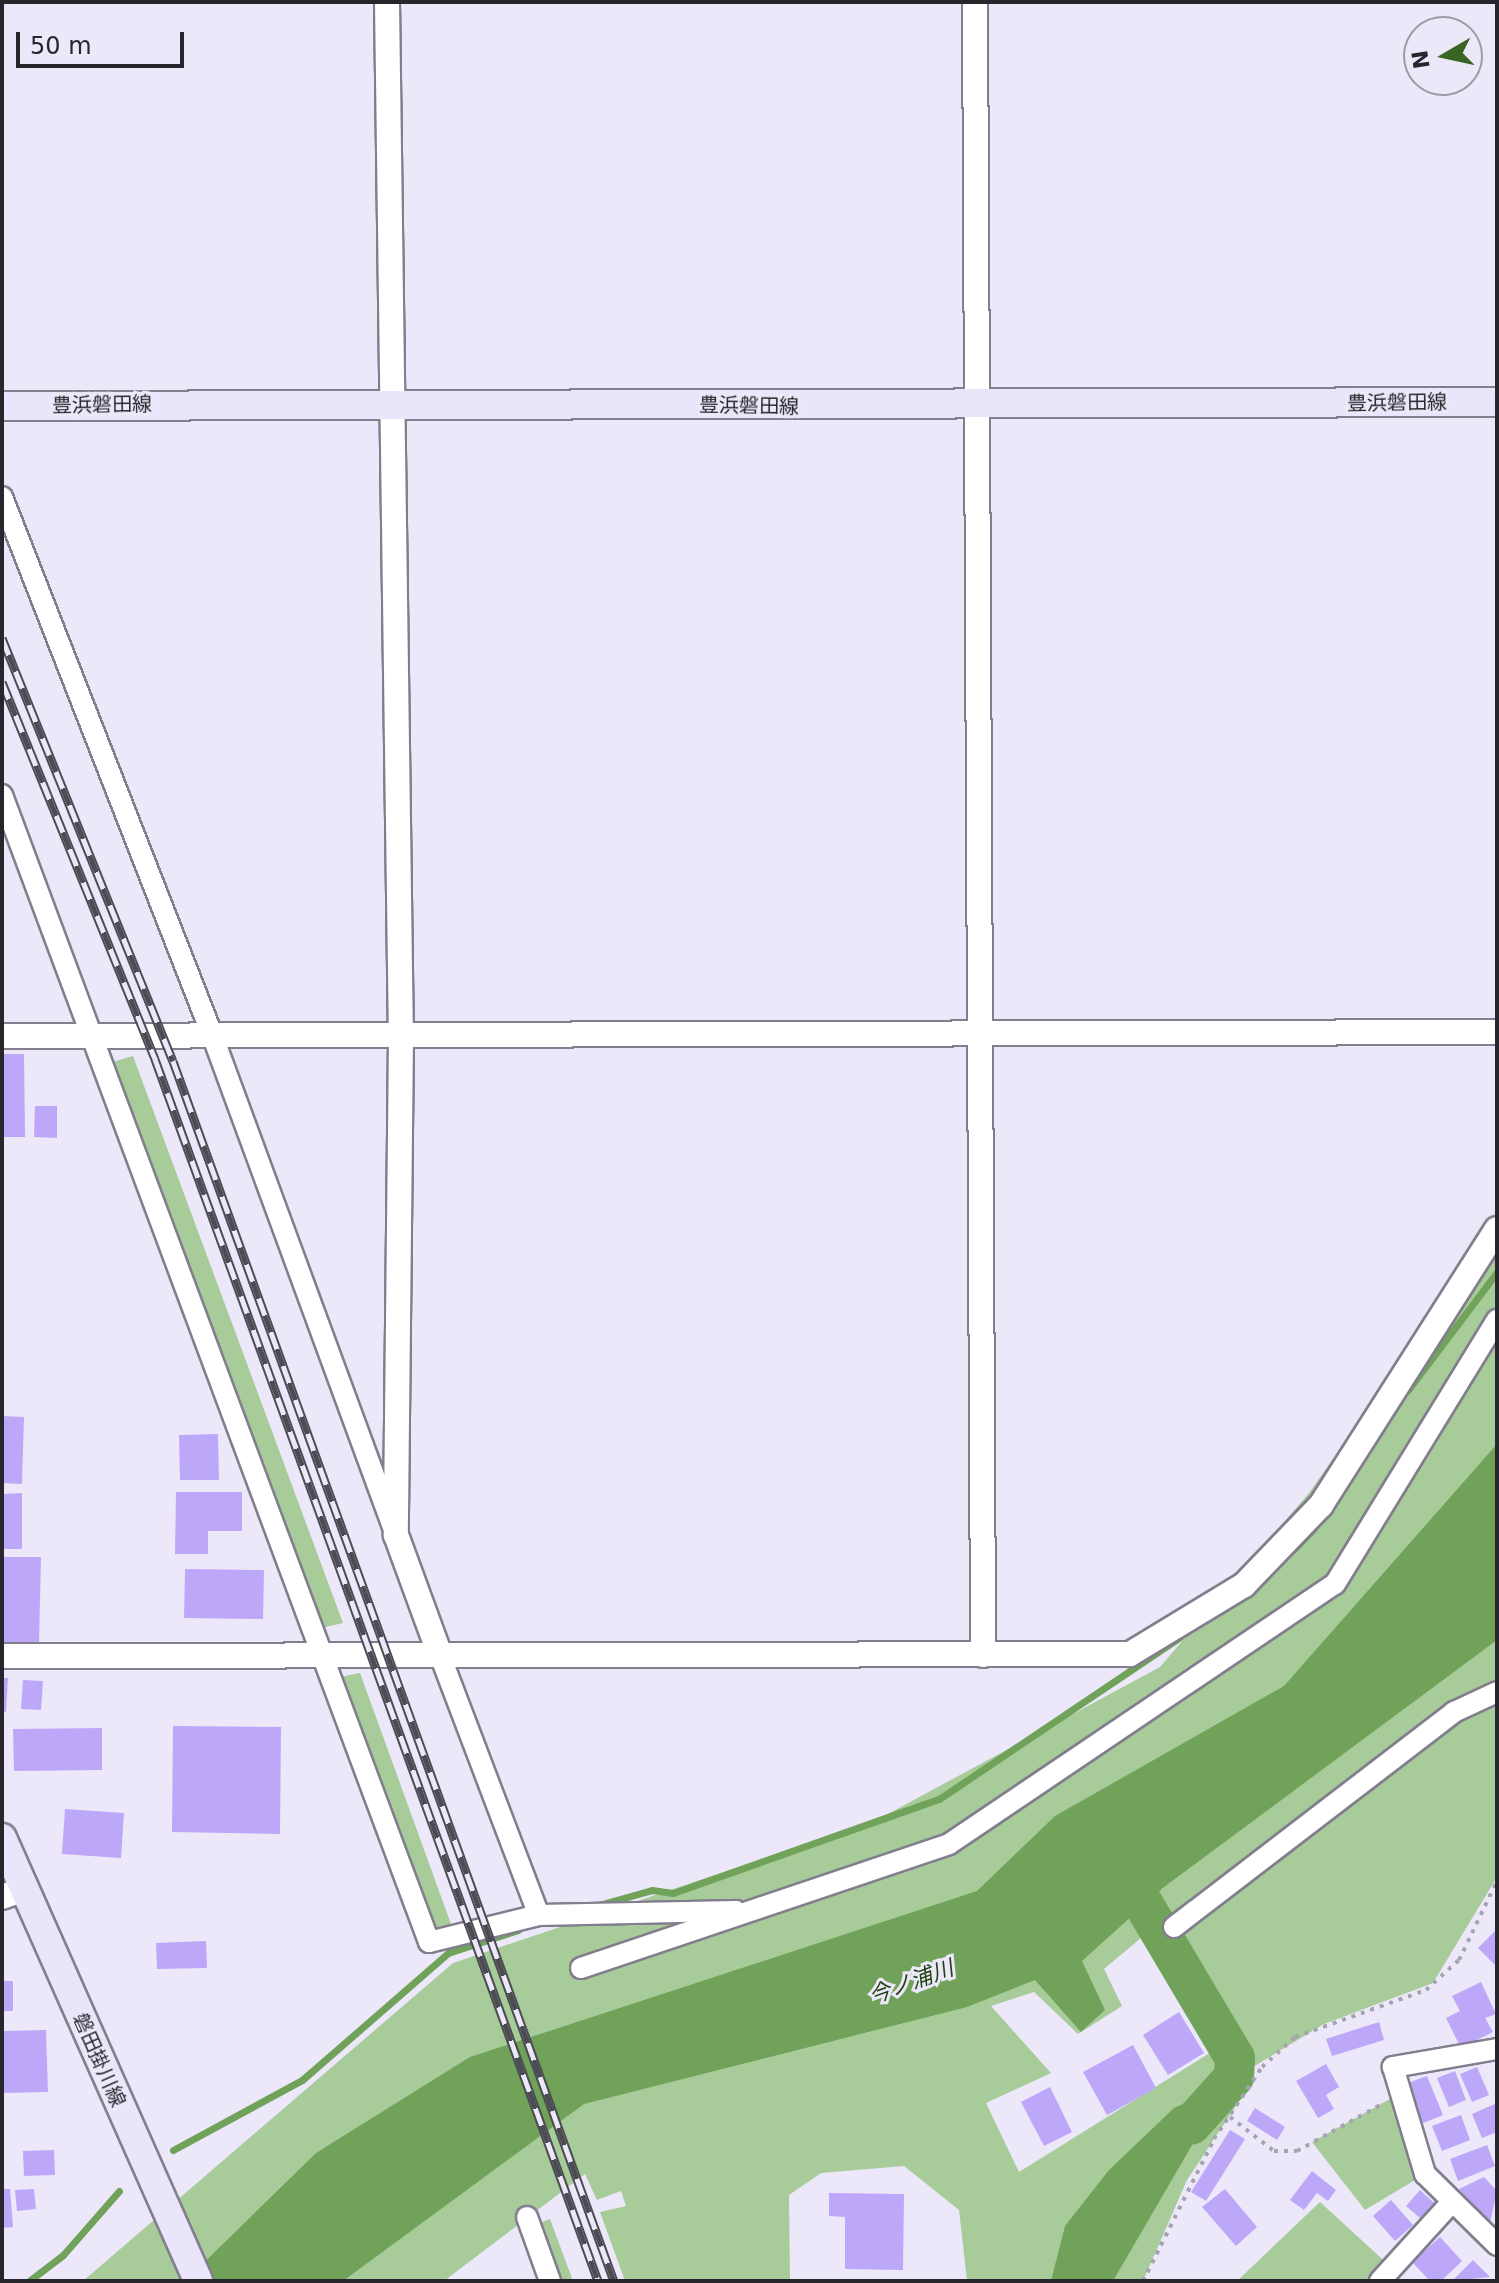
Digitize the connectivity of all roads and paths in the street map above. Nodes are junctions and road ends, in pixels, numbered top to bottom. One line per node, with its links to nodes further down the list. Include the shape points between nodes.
1 (387, 2): 3 (street)
2 (975, 2): 6 (street)
3 (395, 402): 5 (main road, 豊浜磐田線); 6 (main road, 豊浜磐田線); 14 (street)
4 (1497, 402): 6 (main road, 豊浜磐田線)
5 (2, 406)
6 (974, 408): 10 (street)
7 (2, 497): 13 (street)
8 (2, 795): 12 (street)
9 (1497, 1032): 10 (street)
10 (977, 1034): 14 (street); 19 (street)
11 (2, 1036): 12 (street)
12 (97, 1037): 13 (street); 21 (street)
13 (213, 1037): 14 (street); 17 (street)
14 (401, 1037): 17 (street)
15 (1497, 1229): 19 (street, via 1321,1505 1244,1585 1130,1654)
16 (1497, 1320): 26 (street, via 1335,1584 949,1844)
17 (396, 1535): 18 (street)
18 (440, 1655): 19 (street); 21 (street); 27 (street)
19 (983, 1655)
20 (2, 1656): 21 (street)
21 (323, 1656): 27 (street, via 429,1942)
22 (1497, 1692): 28 (street, via 1454,1712)
23 (2, 1838): 25 (main road, 磐田掛川線)
24 (1497, 1881): 32 (path, via 1459,1960 1426,1990 1295,2037 1262,2067)
25 (13, 1893): 36 (main road, 磐田掛川線)
26 (756, 1911): 27 (street); 29 (street)
27 (539, 1915)
28 (1174, 1927)
29 (581, 1968)
30 (1497, 2049): 31 (street, via 1393,2067)
31 (1401, 2093): 32 (path, via 1297,2151 1274,2151); 33 (street, via 1425,2174)
32 (1229, 2117): 38 (path)
33 (1451, 2203): 35 (street); 39 (street)
34 (527, 2217): 37 (street)
35 (1495, 2240)
36 (198, 2281)
37 (550, 2281)
38 (1143, 2281)
39 (1380, 2281)

